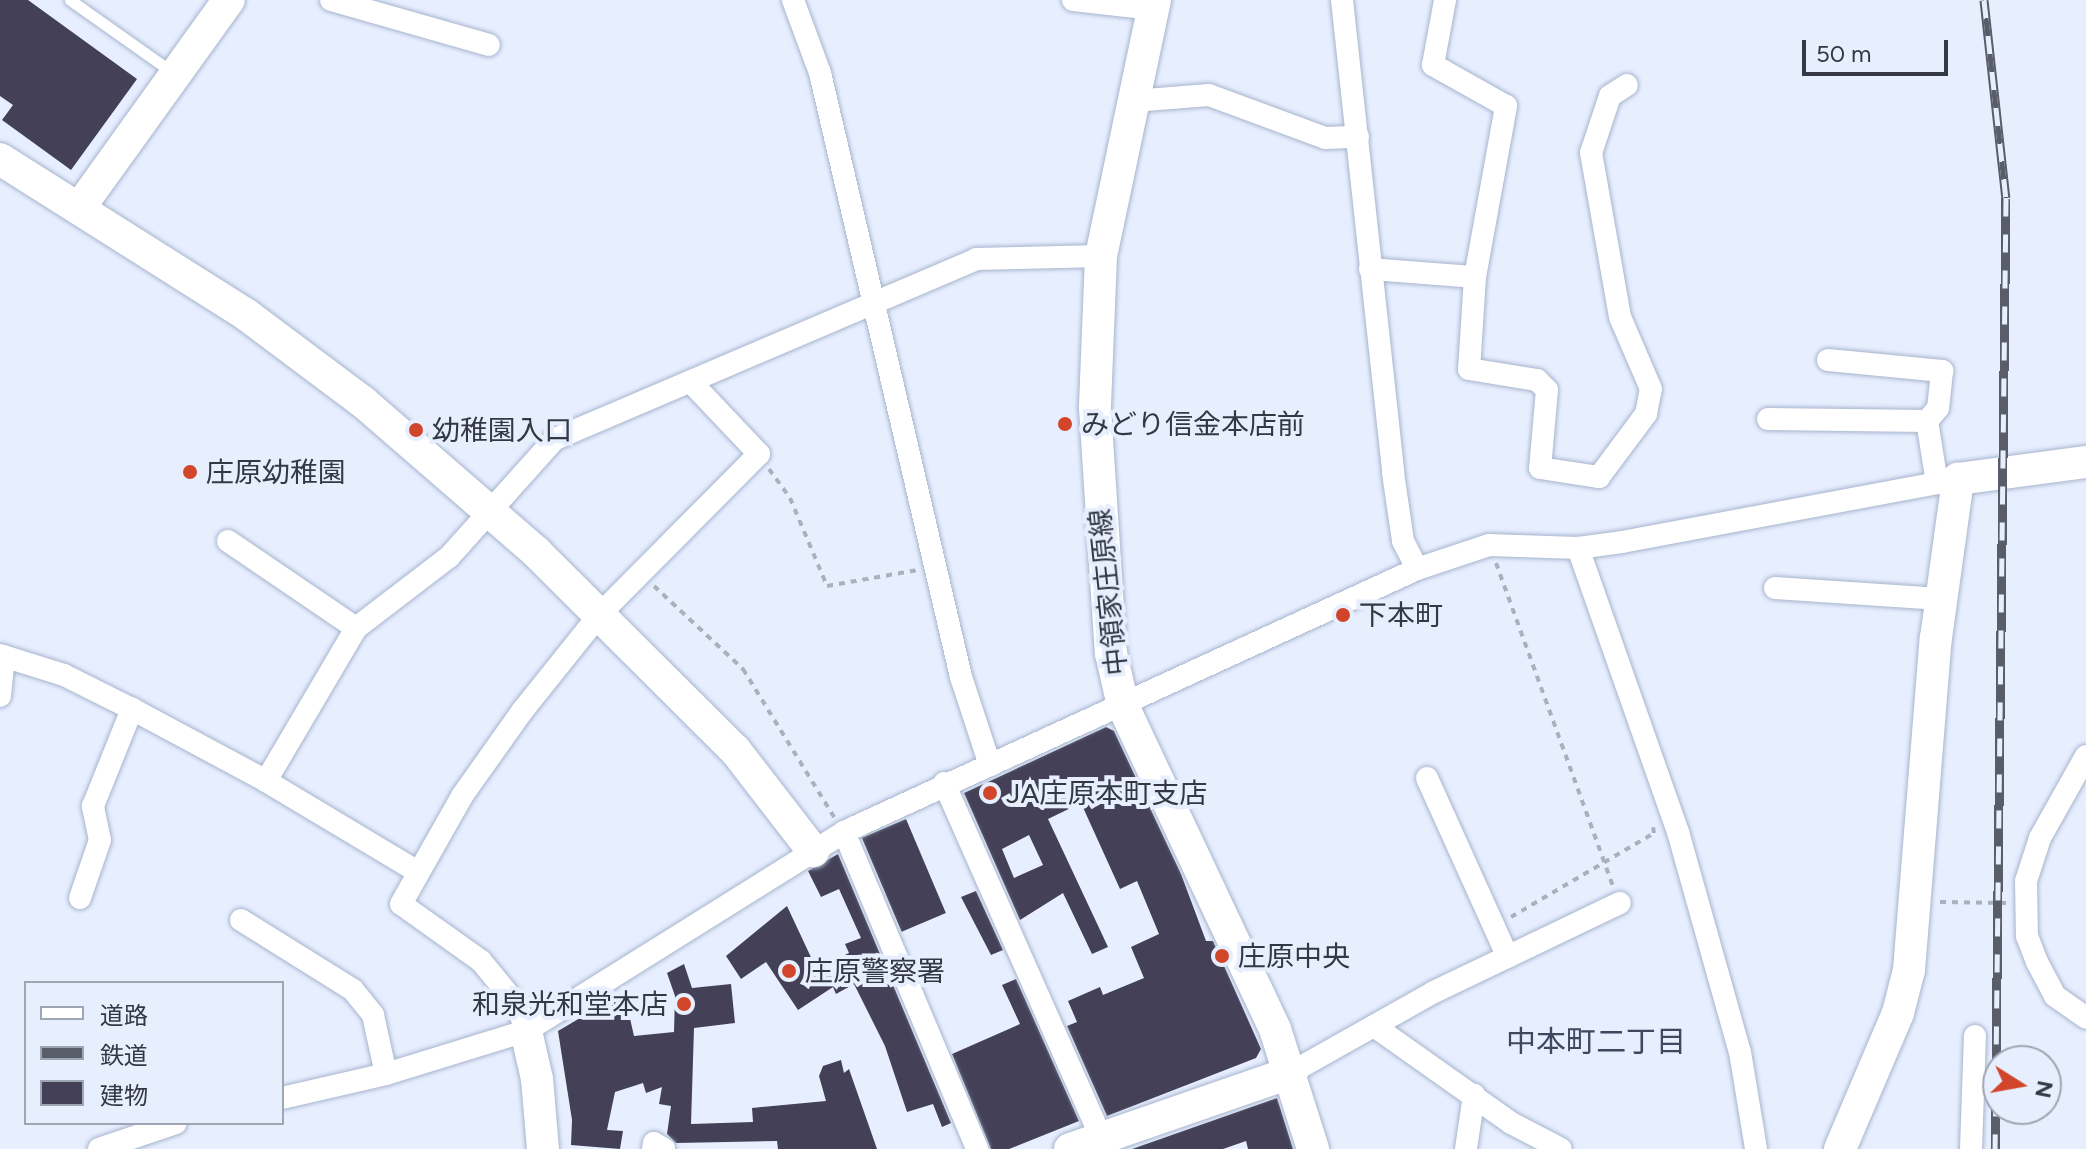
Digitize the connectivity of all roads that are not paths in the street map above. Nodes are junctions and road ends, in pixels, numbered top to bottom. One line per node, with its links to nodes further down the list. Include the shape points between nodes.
1 (70, 0): 10 (lane)
2 (229, 0): 10 (street)
3 (331, 0): 9 (street)
4 (793, 0): 19 (street, via 820,73)
5 (1073, 0): 8 (street)
6 (1342, 0): 13 (street)
7 (1445, 0): 18 (street, via 1433,65 1506,106)
8 (1154, 4): 12 (street, 中領家庄原線)
9 (489, 45)
10 (176, 74): 15 (street)
11 (1627, 85): 18 (street, via 1610,96 1591,153 1620,317 1651,389 1646,414 1599,477 1540,468 1547,390 1537,380 1469,369)
12 (1133, 101): 13 (street, via 1209,95 1325,138); 16 (street, 中領家庄原線)
13 (1358, 137): 17 (street)
14 (0, 159): 15 (street)
15 (80, 207): 26 (street, via 248,316 363,402)
16 (1101, 256): 19 (street, via 976,259); 36 (street, 中領家庄原線, via 1095,408 1099,506 1111,653)
17 (1370, 269): 18 (street); 29 (street, via 1403,541)
18 (1475, 277)
19 (874, 300): 21 (street); 39 (street, via 961,677)
20 (1828, 360): 23 (street, via 1942,371 1938,408)
21 (690, 381): 26 (street, via 555,439); 32 (street, via 759,454)
22 (1768, 419): 23 (street)
23 (1927, 421): 25 (street)
24 (2086, 462): 25 (street)
25 (1948, 481): 28 (street); 31 (street)
26 (486, 512): 32 (street, via 536,552); 33 (street, via 449,557)
27 (228, 541): 33 (street)
28 (1578, 548): 29 (street, via 1489,545); 69 (street, via 1666,798 1740,1052)
29 (1417, 569): 36 (street)
30 (1775, 588): 31 (street)
31 (1941, 599): 70 (street, via 1909,970 1898,1013)
32 (599, 615): 44 (street, via 735,750); 45 (street, via 462,796)
33 (356, 628): 41 (street)
34 (2, 655): 35 (street); 37 (street, via 64,675)
35 (0, 696)
36 (1123, 706): 39 (street); 54 (street, 中領家庄原線)
37 (132, 709): 41 (street); 46 (street, via 93,806 100,840)
38 (2086, 756): 50 (street, via 2040,838 2026,881 2027,936 2037,962 2055,996)
39 (990, 765): 42 (street)
40 (1427, 778): 49 (street)
41 (266, 781): 45 (street)
42 (944, 783): 43 (street); 59 (street)
43 (844, 832): 44 (street); 64 (street)
44 (813, 851): 52 (street)
45 (418, 872): 52 (street, via 401,904 481,961 517,1005)
46 (80, 898)
47 (1620, 903): 49 (street)
48 (241, 920): 55 (street, via 353,990 373,1015)
49 (1508, 957): 51 (street)
50 (2086, 1018)
51 (1374, 1026): 54 (street); 56 (street)
52 (526, 1031): 55 (street); 61 (street)
53 (1975, 1036): 71 (street)
54 (1292, 1072): 59 (street); 66 (street, 中領家庄原線)
55 (386, 1074): 57 (street)
56 (1474, 1095): 67 (street); 68 (street, via 1511,1123)
57 (284, 1098)
58 (170, 1125): 60 (street)
59 (1101, 1137): 65 (street)
60 (99, 1149)
61 (543, 1149)
62 (653, 1149): 63 (street, via 654,1143)
63 (664, 1149)
64 (977, 1149)
65 (1070, 1149)
66 (1313, 1149)
67 (1466, 1149)
68 (1561, 1149)
69 (1756, 1149)
70 (1840, 1149)
71 (1971, 1149)

